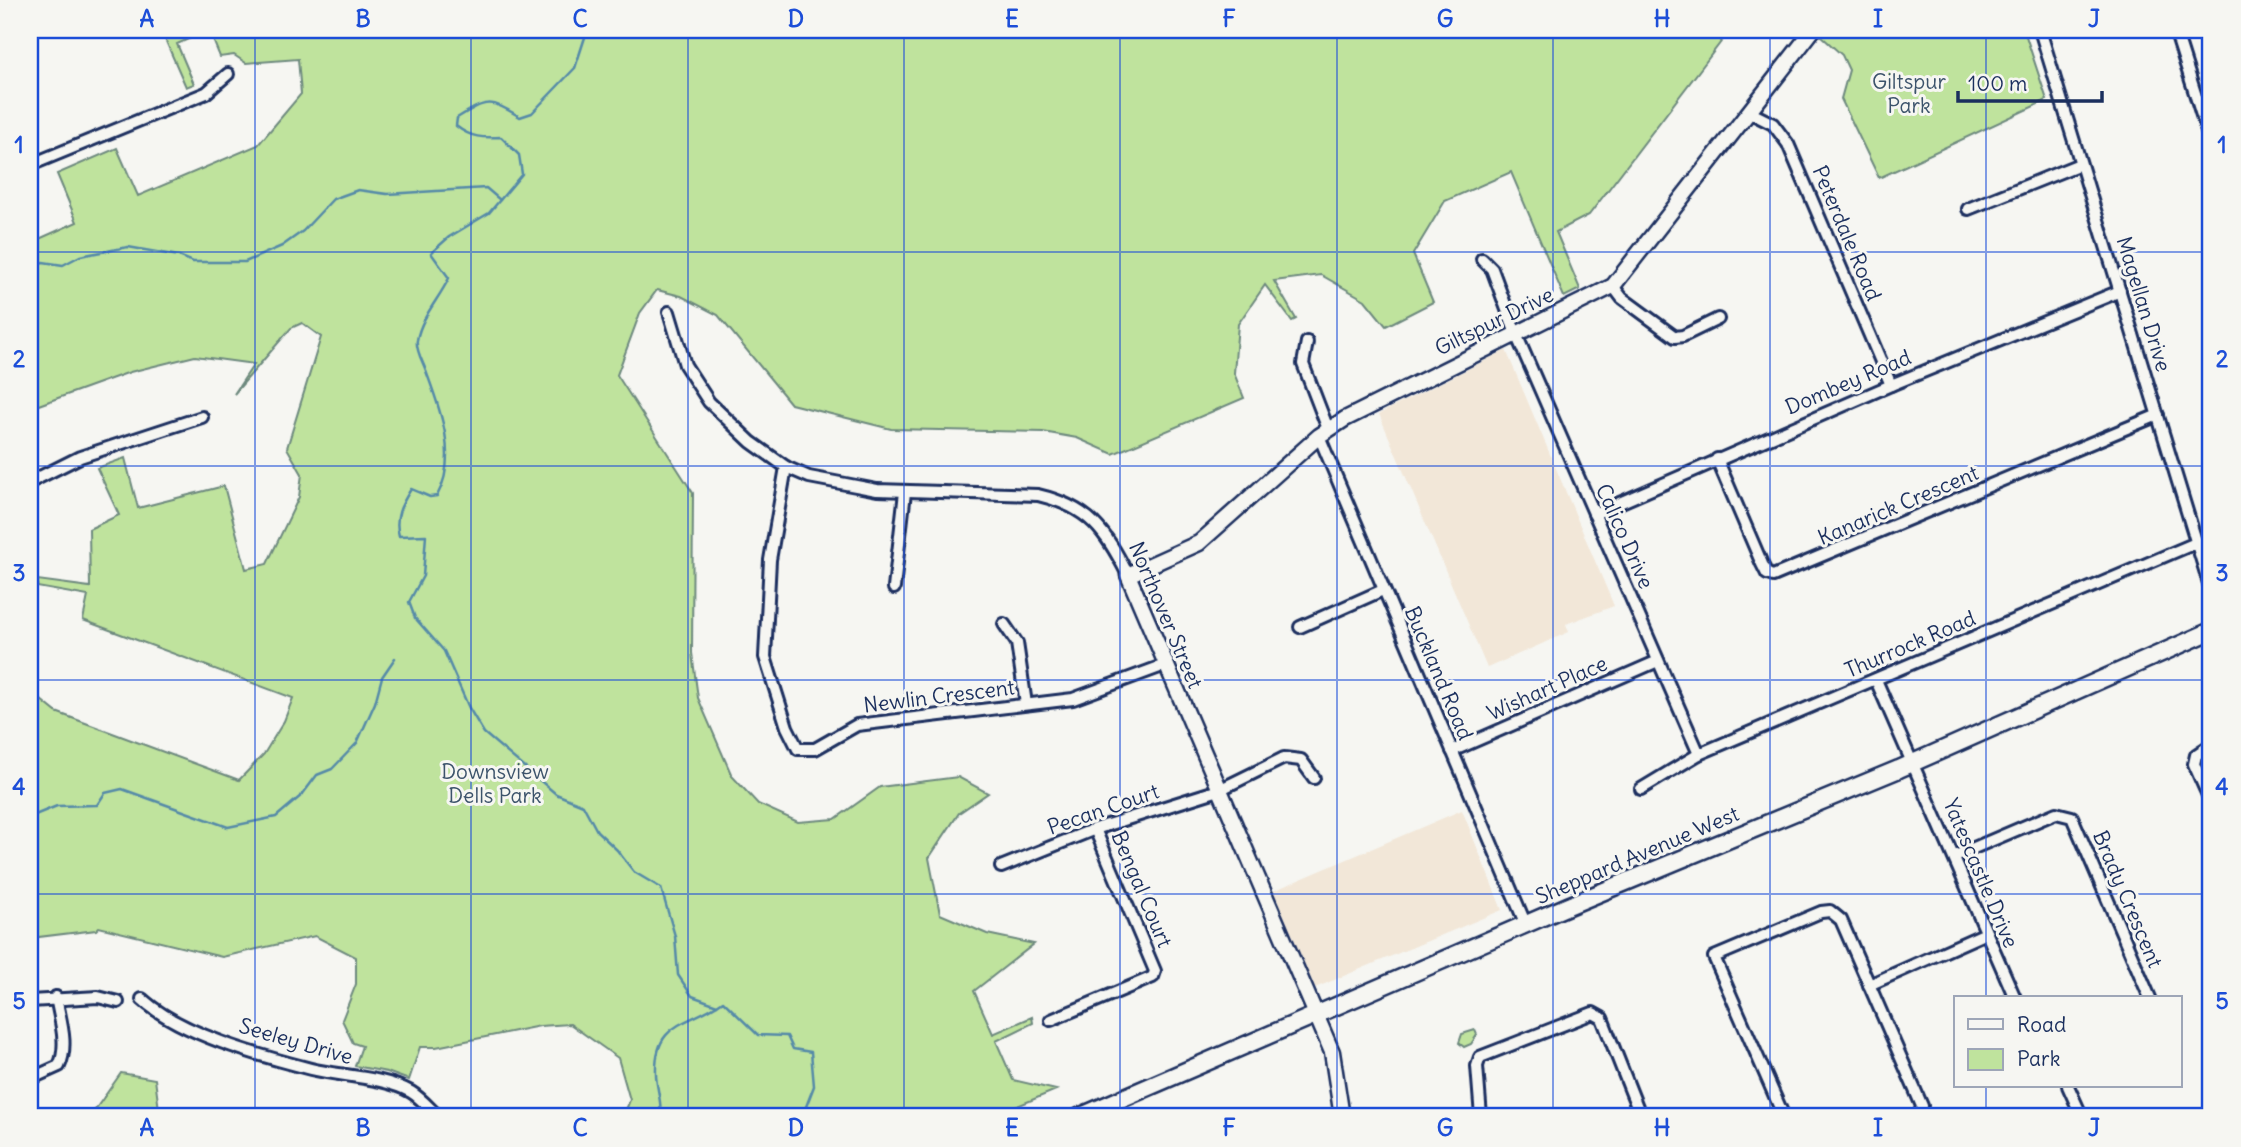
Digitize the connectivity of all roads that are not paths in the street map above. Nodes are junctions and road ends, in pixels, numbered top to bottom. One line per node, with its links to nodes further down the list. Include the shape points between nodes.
1 (1813, 30): 5 (street, Giltspur Drive)
2 (2040, 30): 7 (street, Magellan Drive)
3 (2175, 30): 6 (street)
4 (228, 74): 8 (street, via 206,93)
5 (1749, 112): 11 (street, Giltspur Drive); 17 (street, Peterdale Road, via 1773,124 1788,144)
6 (2211, 144)
7 (2080, 163): 9 (street); 12 (street, Magellan Drive)
8 (30, 165)
9 (1968, 209)
10 (1482, 259): 15 (street, Calico Drive, via 1492,270)
11 (1613, 286): 14 (street, via 1675,337); 15 (street, Giltspur Drive)
12 (2120, 291): 17 (street, Dombey Road); 18 (street, Magellan Drive)
13 (669, 312): 22 (street, Northover Street, via 685,365 709,402)
14 (1718, 319)
15 (1516, 334): 20 (street, Giltspur Drive); 25 (street, Calico Drive)
16 (1307, 342): 20 (street, Buckland Road, via 1303,363)
17 (1891, 385): 21 (street, Dombey Road)
18 (2158, 415): 21 (street, Kanarick Crescent, via 1773,576 1762,564); 26 (street, Magellan Drive)
19 (202, 416): 23 (street, via 80,457)
20 (1324, 432): 27 (street, Giltspur Drive, via 1199,542); 29 (street, Buckland Road)
21 (1717, 458): 25 (street, Dombey Road)
22 (786, 467): 24 (street, Northover Street, via 826,481); 37 (street, Newlin Crescent, via 770,560 765,657 797,749 815,749 858,725)
23 (30, 482)
24 (905, 492): 27 (street, Northover Street, via 1038,495 1061,501 1102,529); 28 (street)
25 (1594, 514): 34 (street, Calico Drive)
26 (2198, 542): 30 (street, Magellan Drive); 36 (street, Thurrock Road)
27 (1128, 575): 35 (street, Northover Street)
28 (894, 588)
29 (1383, 590): 32 (street); 39 (street, Buckland Road)
30 (2211, 590)
31 (1004, 624): 37 (street, via 1017,643)
32 (1300, 627)
33 (2211, 631): 41 (main road, Sheppard Avenue West)
34 (1658, 661): 39 (street, Wishart Place); 40 (street, Calico Drive)
35 (1165, 665): 37 (street, Newlin Crescent, via 1073,699); 44 (street, Northover Street)
36 (1876, 680): 40 (street, Thurrock Road); 41 (street, Yatescastle Drive)
37 (1026, 704)
38 (2211, 745): 45 (street, via 2196,755 2194,764)
39 (1452, 751): 49 (street, Buckland Road)
40 (1699, 754): 43 (street, Thurrock Road)
41 (1911, 764): 47 (street, Yatescastle Drive); 49 (main road, Sheppard Avenue West)
42 (1314, 778): 44 (street, Pecan Court, via 1301,760 1284,758)
43 (1641, 789)
44 (1219, 790): 46 (street, Pecan Court); 58 (street, Northover Street)
45 (2211, 802)
46 (1096, 830): 48 (street, Pecan Court); 59 (street, Bengal Court, via 1155,971 1153,977)
47 (1955, 856): 50 (street, Yatescastle Drive); 53 (street, Brady Crescent, via 2056,813 2072,817)
48 (1001, 866)
49 (1526, 925): 58 (main road, Sheppard Avenue West)
50 (1986, 933): 51 (street); 52 (street, Yatescastle Drive)
51 (1869, 985): 67 (street, via 1841,920 1830,911 1714,957); 68 (street, via 1922,1106)
52 (2014, 996)
53 (2149, 996)
54 (56, 997): 56 (street); 57 (street, via 98,996); 60 (street, via 63,1059 59,1066)
55 (142, 999): 62 (street, Seeley Drive, via 174,1022 212,1037 291,1063 408,1091)
56 (30, 1001)
57 (118, 1002)
58 (1315, 1015): 63 (main road, Sheppard Avenue West); 64 (street, Northover Street, via 1336,1066)
59 (1051, 1020)
60 (30, 1079)
61 (2069, 1088): 69 (street)
62 (439, 1117)
63 (1079, 1117)
64 (1342, 1117)
65 (1481, 1117): 66 (street, via 1480,1057 1593,1013 1601,1018)
66 (1641, 1117)
67 (1784, 1117)
68 (1919, 1117)
69 (2082, 1117)

